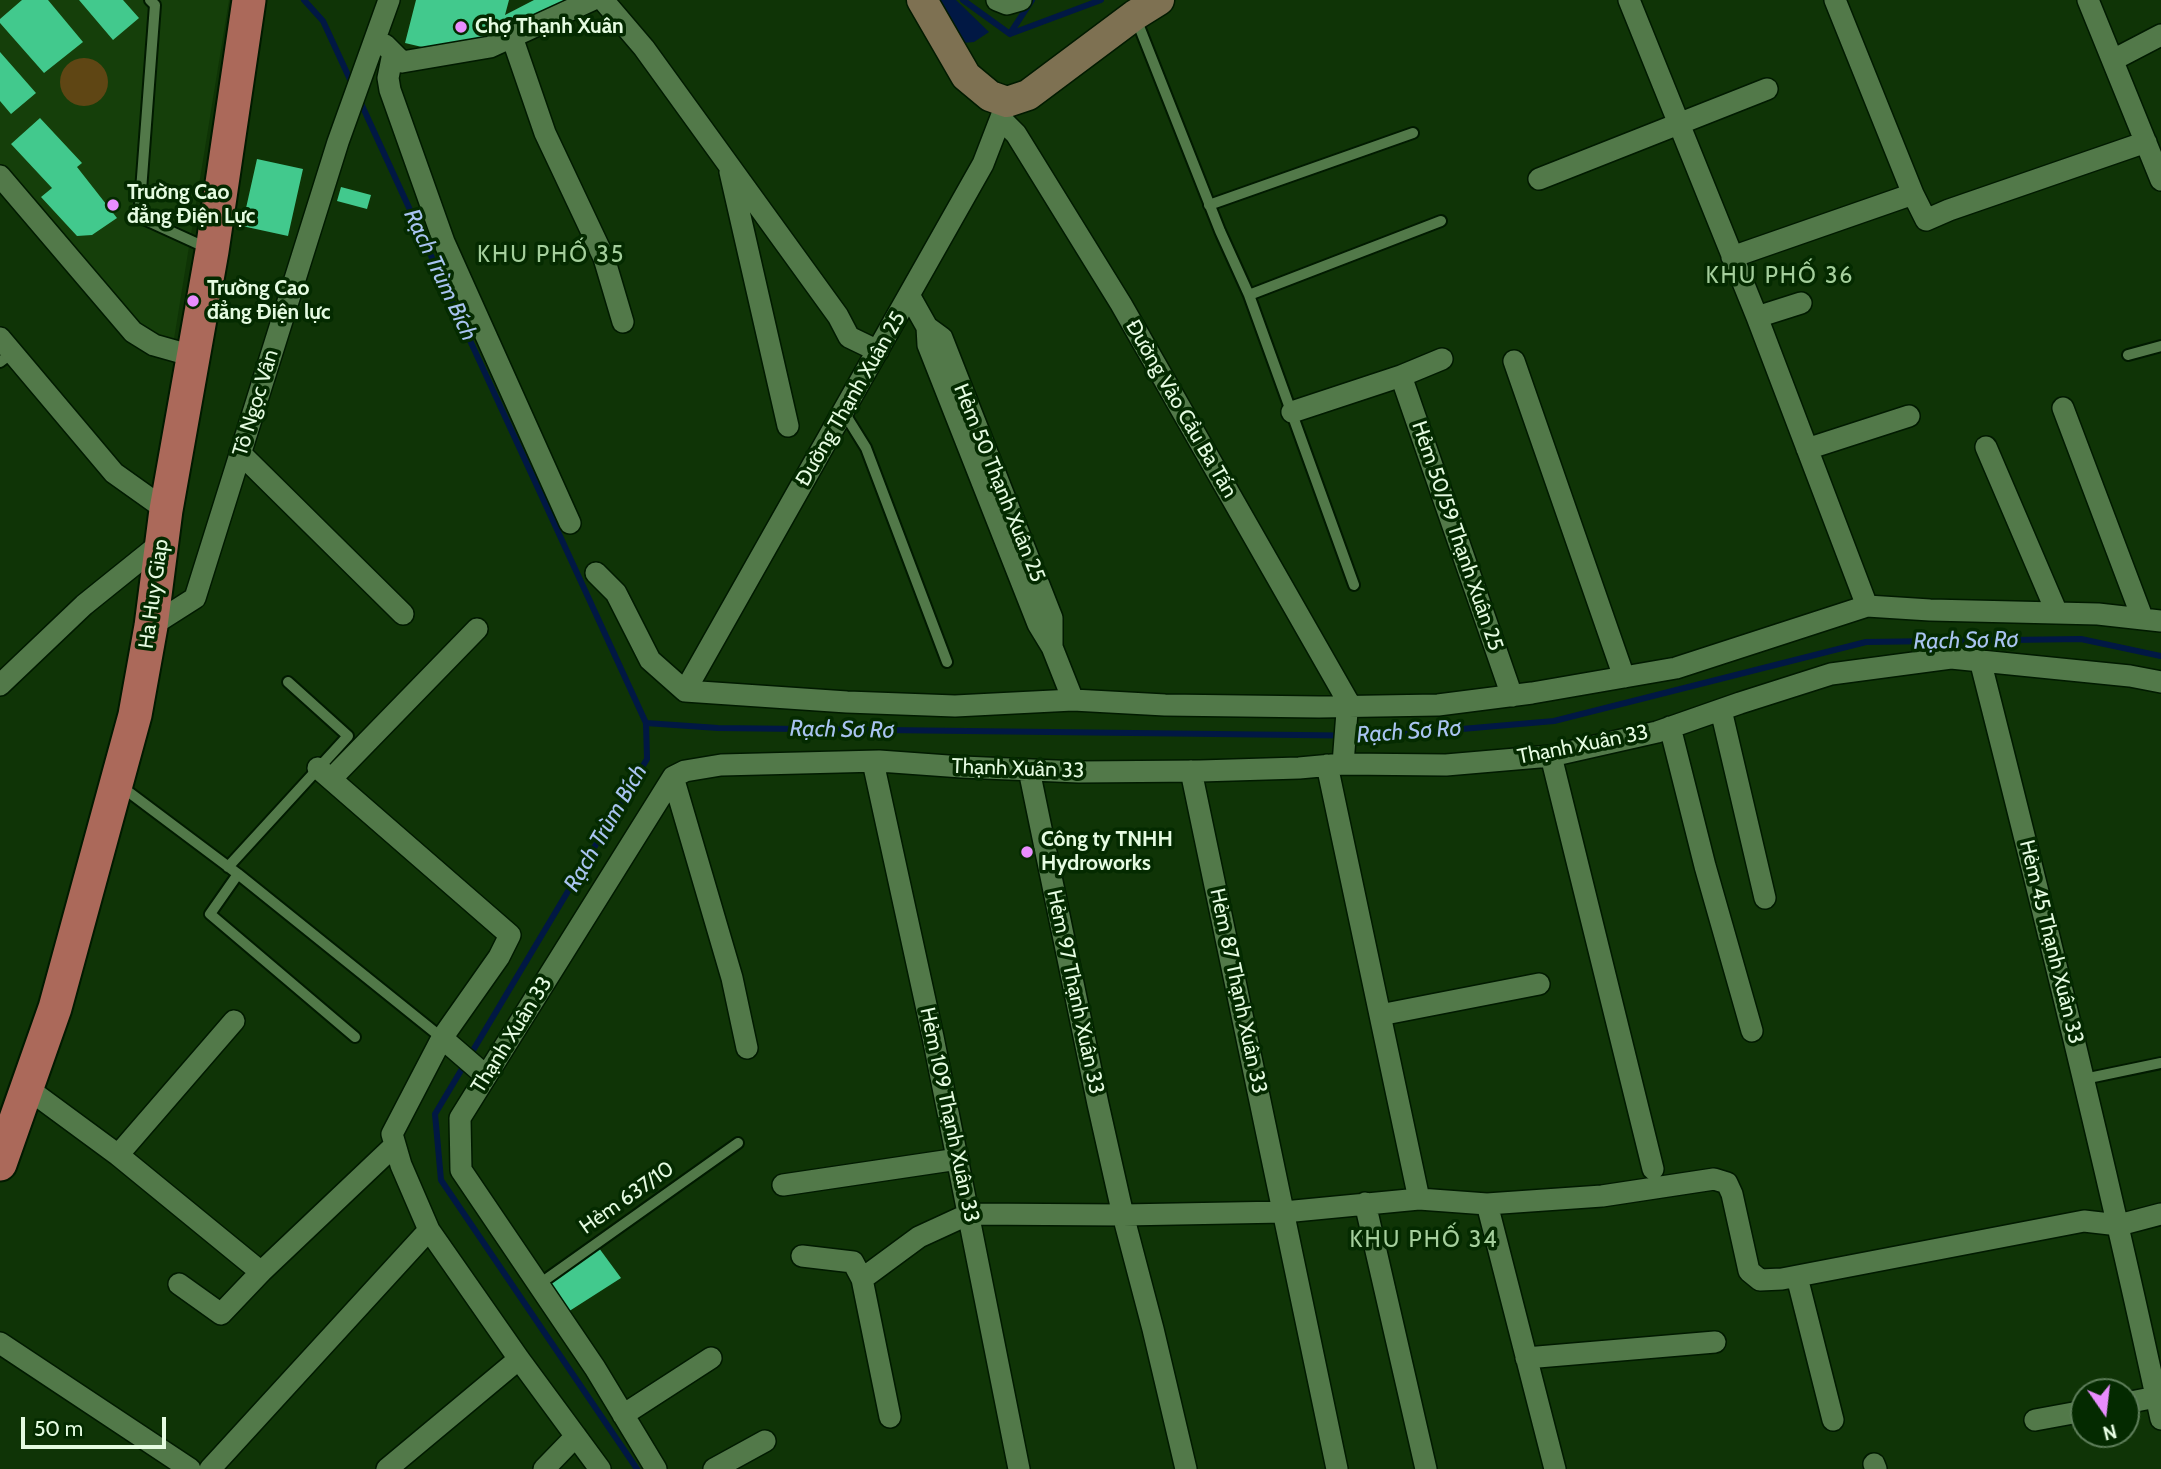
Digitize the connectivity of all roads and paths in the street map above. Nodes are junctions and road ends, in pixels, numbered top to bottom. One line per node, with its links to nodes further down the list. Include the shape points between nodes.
1 (150, 0): 30 (lane, via 155,5 139,217)
2 (389, 0): 15 (street, Tô Ngọc Vân)
3 (592, 0): 14 (street)
4 (603, 0): 23 (street, via 645,48)
5 (922, 0): 19 (street, via 965,76)
6 (997, 0): 7 (street, via 1007,4)
7 (1021, 0)
8 (1629, 0): 20 (street)
9 (1835, 0): 27 (street)
10 (2088, 0): 17 (street)
11 (248, 4): 30 (main road, Ha Huy Giap)
12 (1147, 7): 19 (street); 28 (lane)
13 (2161, 35): 17 (street)
14 (512, 37): 16 (street, via 490,47 402,62); 36 (street, via 545,133 604,258)
15 (373, 45): 16 (street); 52 (street, Tô Ngọc Vân)
16 (393, 53): 54 (street, via 390,90 444,242)
17 (2113, 60): 22 (street)
18 (1766, 89): 20 (street)
19 (1004, 111): 32 (street, Đường Thạnh Xuân 25, via 983,164); 73 (street, Đường Vào Cầu Ba Tấn, via 1121,304)
20 (1678, 124): 26 (street); 31 (street)
21 (1413, 133): 28 (lane)
22 (2146, 142): 25 (street); 27 (street, via 1926,220)
23 (728, 163): 39 (street, via 849,337); 49 (street)
24 (0, 176): 41 (street, via 132,332 154,345)
25 (2161, 178)
26 (1539, 179)
27 (1913, 194): 31 (street)
28 (1209, 205): 33 (lane)
29 (1441, 221): 33 (lane)
30 (212, 251): 41 (main road, Ha Huy Giap)
31 (1732, 257): 35 (street)
32 (909, 295): 39 (street, Đường Thạnh Xuân 25); 72 (street, Hẻm 50 Thạnh Xuân 25, via 928,327 928,345 1038,624)
33 (1249, 295): 47 (lane)
34 (1801, 303): 35 (street)
35 (1757, 317): 51 (street)
36 (624, 321)
37 (2161, 346): 40 (lane)
38 (4, 351): 53 (street, via 114,473)
39 (878, 351): 46 (street, Đường Thạnh Xuân 25)
40 (2128, 355)
41 (193, 356): 53 (main road, Ha Huy Giap)
42 (1442, 359): 44 (street)
43 (1514, 361): 66 (street)
44 (1401, 376): 47 (street); 71 (street, Hẻm 50/59 Thạnh Xuân 25)
45 (2063, 408): 61 (street)
46 (844, 411): 65 (lane, via 866,448); 70 (street, Đường Thạnh Xuân 25)
47 (1292, 412): 57 (lane)
48 (1909, 416): 51 (street)
49 (788, 426)
50 (1986, 447): 59 (street)
51 (1807, 449): 58 (street)
52 (240, 453): 60 (street); 62 (street, Tô Ngọc Vân, via 195,598)
53 (166, 510): 55 (main road, Ha Huy Giap)
54 (570, 523)
55 (161, 543): 62 (main road, Ha Huy Giap); 69 (street, via 84,605)
56 (596, 573): 70 (street, via 616,593 650,660)
57 (1354, 585)
58 (1867, 606): 59 (street); 66 (street, via 1676,668)
59 (2057, 613): 61 (street)
60 (403, 614)
61 (2151, 619)
62 (151, 625): 83 (main road, Ha Huy Giap, via 135,715)
63 (477, 629): 81 (street)
64 (1980, 660): 68 (street, Thạnh Xuân 33); 74 (street, Thạnh Xuân 33, via 1951,657 1831,674); 95 (street, Hẻm 45 Thạnh Xuân 33)
65 (947, 662)
66 (1624, 677): 71 (street)
67 (288, 682): 81 (lane, via 348,736)
68 (2161, 682)
69 (0, 685)
70 (685, 691): 72 (street, via 955,706)
71 (1512, 696): 73 (street, via 1438,705)
72 (1073, 700): 73 (street)
73 (1350, 705): 78 (street, via 1343,750)
74 (1721, 710): 75 (street, Thạnh Xuân 33); 85 (street)
75 (1670, 727): 76 (street, Thạnh Xuân 33); 89 (street)
76 (1550, 756): 78 (street, Thạnh Xuân 33, via 1446,765); 102 (street)
77 (873, 762): 79 (street, Thạnh Xuân 33); 82 (street, Thạnh Xuân 33, via 721,765); 101 (street, Hẻm 109 Thạnh Xuân 33)
78 (1335, 764): 80 (street, Thạnh Xuân 33); 87 (street)
79 (1029, 770): 80 (street, Thạnh Xuân 33); 110 (street, Hẻm 97 Thạnh Xuân 33)
80 (1191, 771): 107 (street, Hẻm 87 Thạnh Xuân 33)
81 (325, 774): 84 (lane); 91 (street, via 510,935)
82 (673, 777): 92 (street, via 732,978); 94 (street, Thạnh Xuân 33)
83 (116, 783): 84 (lane); 96 (main road, Ha Huy Giap, via 55,1008)
84 (233, 871): 90 (lane, via 210,914); 91 (lane)
85 (1765, 898)
86 (1539, 984): 87 (street)
87 (1380, 1015): 104 (street)
88 (234, 1021): 99 (street)
89 (1752, 1031)
90 (355, 1037)
91 (442, 1038): 94 (street); 98 (street, via 392,1134)
92 (747, 1048)
93 (2161, 1063): 95 (lane)
94 (486, 1076): 118 (street, Thạnh Xuân 33, via 460,1118 461,1170)
95 (2084, 1079): 111 (street, Hẻm 45 Thạnh Xuân 33)
96 (27, 1088): 99 (street); 100 (main road, Ha Huy Giap)
97 (738, 1143): 118 (lane, Hẻm 637/10)
98 (395, 1145): 112 (street); 114 (street)
99 (118, 1155): 114 (street)
100 (1, 1156)
101 (958, 1160): 103 (street); 108 (street, Hẻm 109 Thạnh Xuân 33)
102 (1653, 1169)
103 (783, 1185)
104 (1419, 1199): 105 (street); 106 (street)
105 (1365, 1203): 107 (street); 144 (street)
106 (1487, 1203): 115 (street, via 1602,1196 1714,1179 1727,1183 1732,1194 1749,1271 1760,1280); 122 (street)
107 (1284, 1212): 110 (street); 143 (street, Hẻm 87 Thạnh Xuân 33)
108 (969, 1214): 110 (street); 116 (street, via 919,1237); 141 (street, Hẻm 109 Thạnh Xuân 33)
109 (2161, 1214): 111 (street)
110 (1123, 1215): 142 (street, Hẻm 97 Thạnh Xuân 33)
111 (2119, 1225): 115 (street, via 2084,1221); 124 (street, Hẻm 45 Thạnh Xuân 33)
112 (429, 1230): 123 (street); 135 (street)
113 (802, 1256): 116 (street, via 853,1262)
114 (261, 1272): 117 (street, via 221,1314)
115 (1797, 1277): 130 (street)
116 (862, 1279): 128 (street)
117 (179, 1284)
118 (538, 1285): 127 (street, Thạnh Xuân 33)
119 (1715, 1342): 122 (street)
120 (0, 1343): 134 (street)
121 (711, 1358): 127 (street)
122 (1526, 1358): 145 (street)
123 (519, 1359): 132 (street); 136 (street)
124 (2156, 1397): 125 (street); 129 (street, Hẻm 45 Thạnh Xuân 33)
125 (2140, 1400)
126 (2070, 1414): 131 (street)
127 (623, 1415): 139 (street, Thạnh Xuân 33)
128 (890, 1417)
129 (2161, 1419)
130 (1833, 1420)
131 (2035, 1420)
132 (576, 1436): 137 (street); 138 (street)
133 (765, 1441): 140 (street)
134 (190, 1469)
135 (210, 1469)
136 (387, 1469)
137 (544, 1469)
138 (600, 1469)
139 (656, 1469)
140 (714, 1469)
141 (1019, 1469)
142 (1186, 1469)
143 (1337, 1469)
144 (1426, 1469)
145 (1555, 1469)

